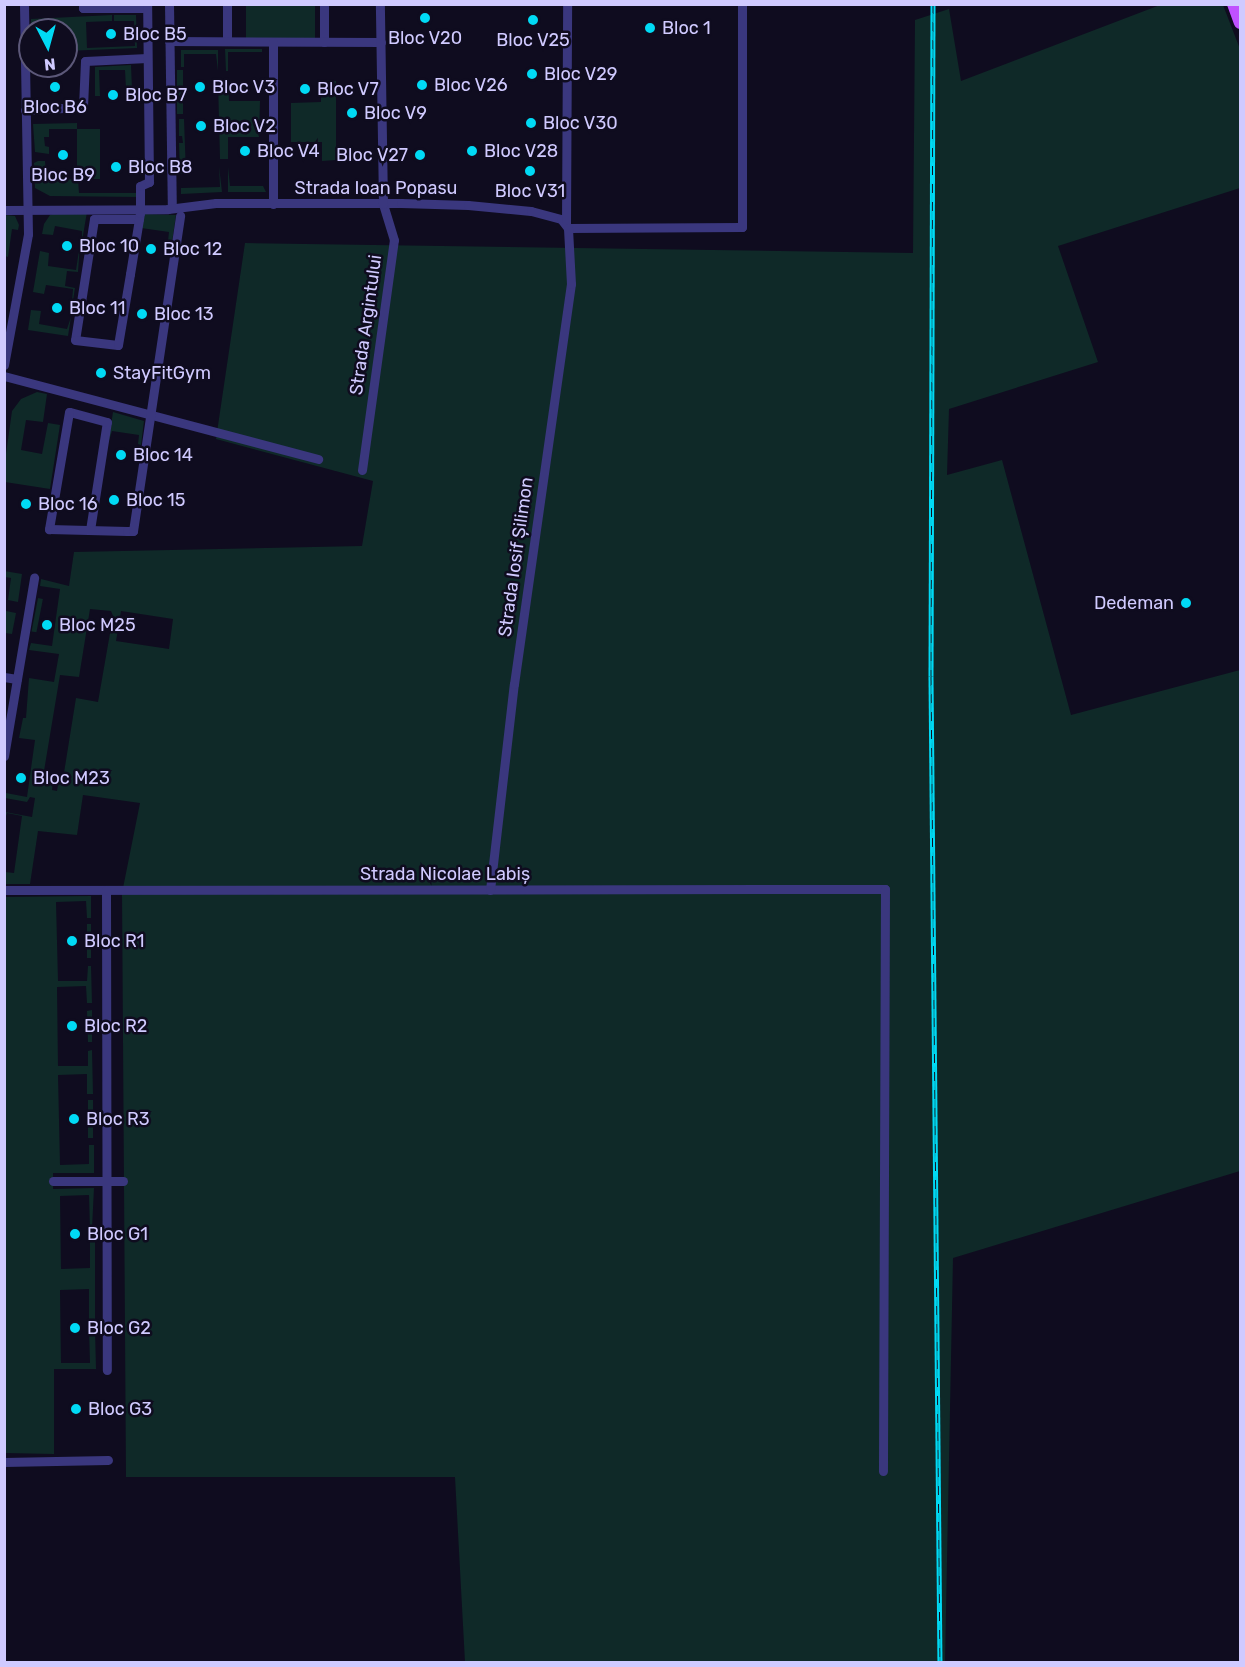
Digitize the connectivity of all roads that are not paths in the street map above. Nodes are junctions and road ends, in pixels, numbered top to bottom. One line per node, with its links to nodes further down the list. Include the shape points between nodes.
1 (24, 4): 18 (street)
2 (83, 4): 10 (street, via 83,8)
3 (169, 4): 12 (street)
4 (227, 4): 13 (street)
5 (324, 4): 15 (street)
6 (380, 4): 16 (street, Strada Argintului)
7 (567, 4): 27 (street, Strada Iosif Șilimon)
8 (741, 4): 27 (street, Strada Ioan Popasu, via 742,227)
9 (1233, 4): 11 (main road)
10 (147, 6): 17 (street)
11 (1240, 23)
12 (169, 41): 13 (street); 22 (street)
13 (227, 41): 14 (street)
14 (273, 42): 15 (street); 19 (street)
15 (324, 42): 16 (street)
16 (381, 42): 20 (street, Strada Argintului)
17 (147, 58): 18 (street, via 85,61 83,107); 21 (street, via 148,182 140,186)
18 (25, 110): 24 (street)
19 (273, 204): 20 (street, Strada Ioan Popasu); 22 (street, Strada Ioan Popasu)
20 (383, 204): 27 (street, Strada Ioan Popasu, via 468,205 531,211 554,216); 34 (street, Strada Argintului, via 394,240)
21 (140, 208): 22 (street, Strada Ioan Popasu); 24 (street, Strada Ioan Popasu); 26 (street)
22 (172, 208)
23 (4, 210): 24 (street, Strada Ioan Popasu)
24 (28, 211): 28 (street, via 28,234)
25 (180, 215): 31 (street)
26 (139, 219): 26 (street, via 118,345 75,340 94,219)
27 (567, 226): 42 (street, Strada Iosif Șilimon, via 571,284)
28 (4, 365)
29 (4, 376): 30 (street)
30 (91, 399): 31 (street); 32 (street)
31 (151, 414): 33 (street); 35 (street, via 133,531)
32 (87, 417): 35 (street, via 107,422); 35 (street, via 69,412 50,529)
33 (318, 459)
34 (362, 470)
35 (90, 530)
36 (34, 578): 38 (street)
37 (4, 677): 38 (street)
38 (17, 679): 39 (street)
39 (4, 756)
40 (4, 890): 41 (street, Strada Nicolae Labiș)
41 (106, 890): 42 (street, Strada Nicolae Labiș); 44 (street)
42 (490, 890): 49 (street, Strada Nicolae Labiș, via 885,890)
43 (53, 1181): 44 (street)
44 (107, 1181): 45 (street); 46 (street)
45 (123, 1181)
46 (107, 1370)
47 (108, 1460): 48 (street)
48 (4, 1461)
49 (883, 1471)

